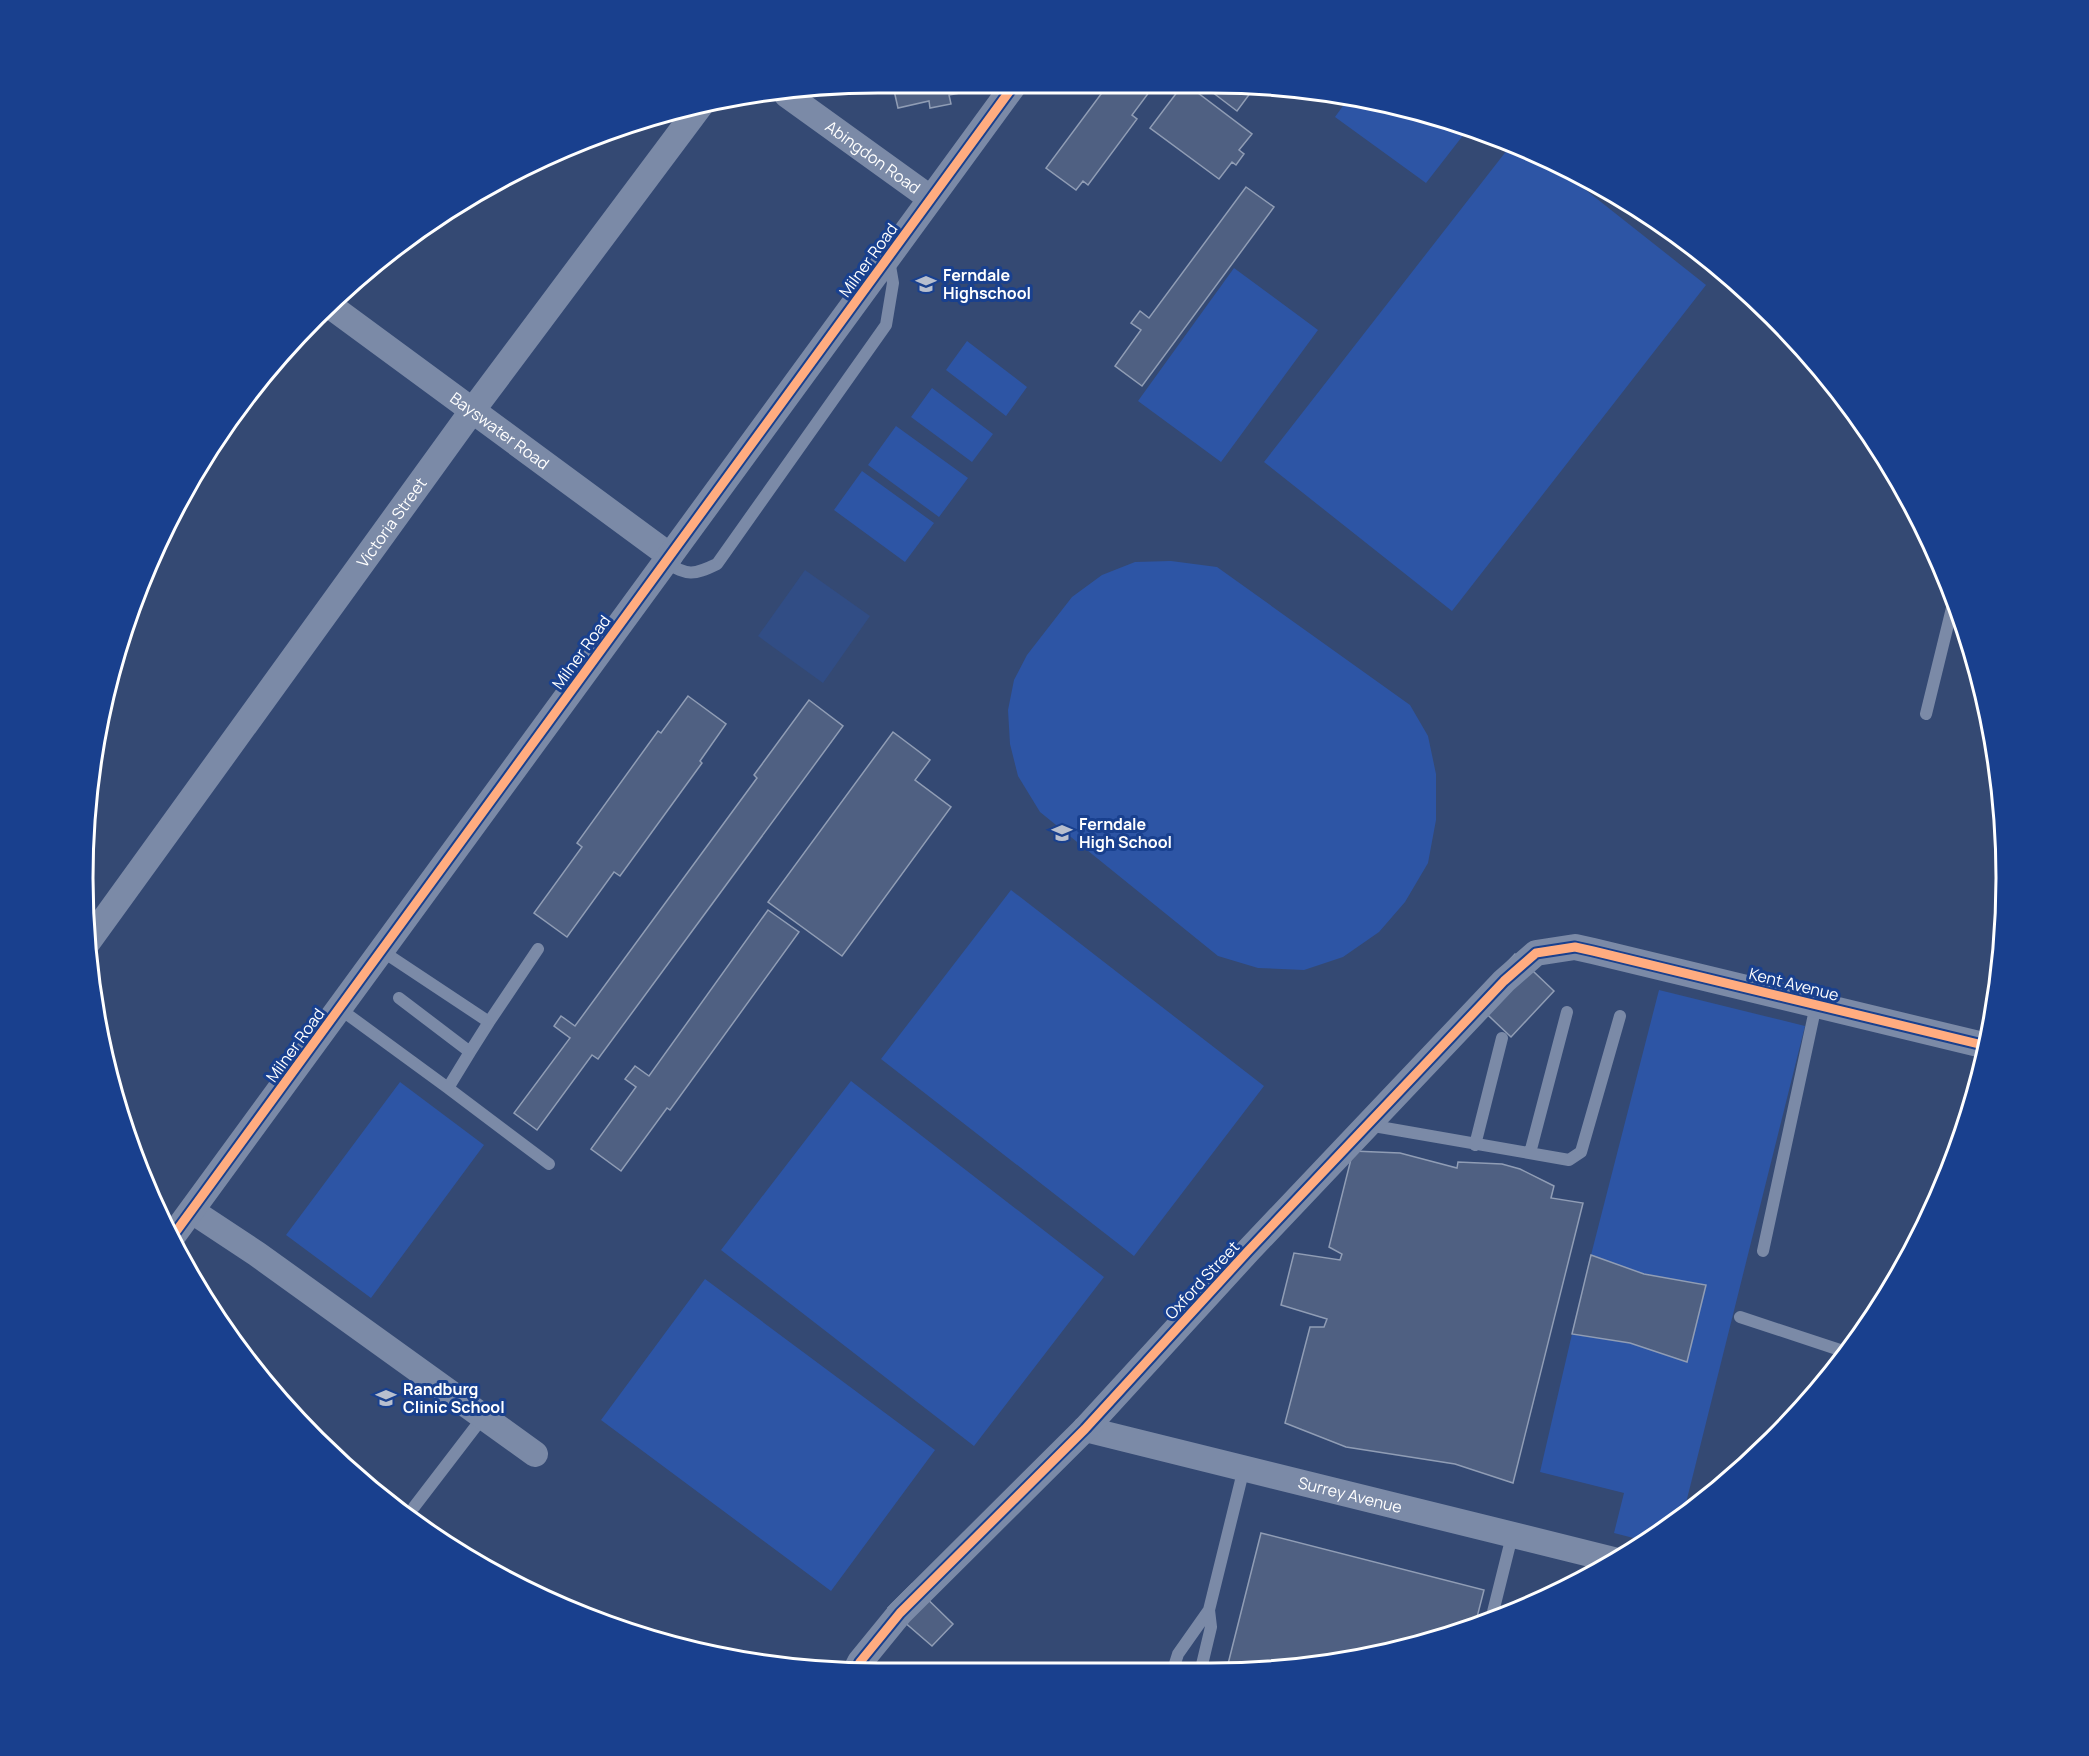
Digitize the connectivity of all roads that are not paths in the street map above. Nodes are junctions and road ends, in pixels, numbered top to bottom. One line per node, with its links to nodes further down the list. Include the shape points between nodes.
1 (1008, 93): 4 (street, Milner Road)
2 (792, 98): 4 (street, Abingdon Road)
3 (693, 116): 7 (street, Victoria Street)
4 (930, 198): 5 (street, Milner Road)
5 (889, 256): 8 (street, Milner Road); 8 (lane, via 893,283 886,325 717,564 687,574)
6 (336, 310): 7 (street, Bayswater Road)
7 (472, 411): 8 (street, Bayswater Road); 11 (street, Victoria Street)
8 (667, 559): 13 (street, Milner Road)
9 (1950, 616): 10 (lane)
10 (1926, 714)
11 (95, 932)
12 (538, 949): 20 (lane)
13 (382, 951): 17 (street, Milner Road); 20 (lane)
14 (1593, 951): 16 (street, Kent Avenue); 25 (street, Oxford Street, via 1575,947 1536,953 1504,981)
15 (399, 998): 23 (lane)
16 (1816, 1005): 22 (street, Kent Avenue); 31 (lane)
17 (340, 1009): 24 (lane); 29 (street, Milner Road)
18 (1567, 1012): 27 (lane)
19 (1620, 1016): 27 (lane, via 1581,1152 1569,1160)
20 (489, 1023): 23 (lane)
21 (1502, 1038): 26 (lane)
22 (1978, 1044)
23 (470, 1052): 24 (lane)
24 (448, 1088): 28 (lane)
25 (1367, 1125): 26 (lane); 35 (street, Oxford Street)
26 (1474, 1145): 27 (lane)
27 (1530, 1153)
28 (549, 1164)
29 (192, 1211): 30 (street, Milner Road); 34 (street)
30 (177, 1231)
31 (1763, 1251)
32 (1740, 1317): 33 (lane)
33 (1839, 1350)
34 (483, 1417): 36 (street); 38 (lane)
35 (1085, 1429): 37 (street, Surrey Avenue); 43 (street, Oxford Street, via 900,1613)
36 (535, 1454)
37 (1244, 1468): 39 (street, Surrey Avenue); 41 (lane)
38 (414, 1507)
39 (1512, 1536): 40 (street, Surrey Avenue); 42 (lane)
40 (1604, 1558)
41 (1209, 1610): 44 (lane); 45 (lane, via 1211,1627)
42 (1494, 1610)
43 (860, 1662)
44 (1175, 1663)
45 (1202, 1663)

